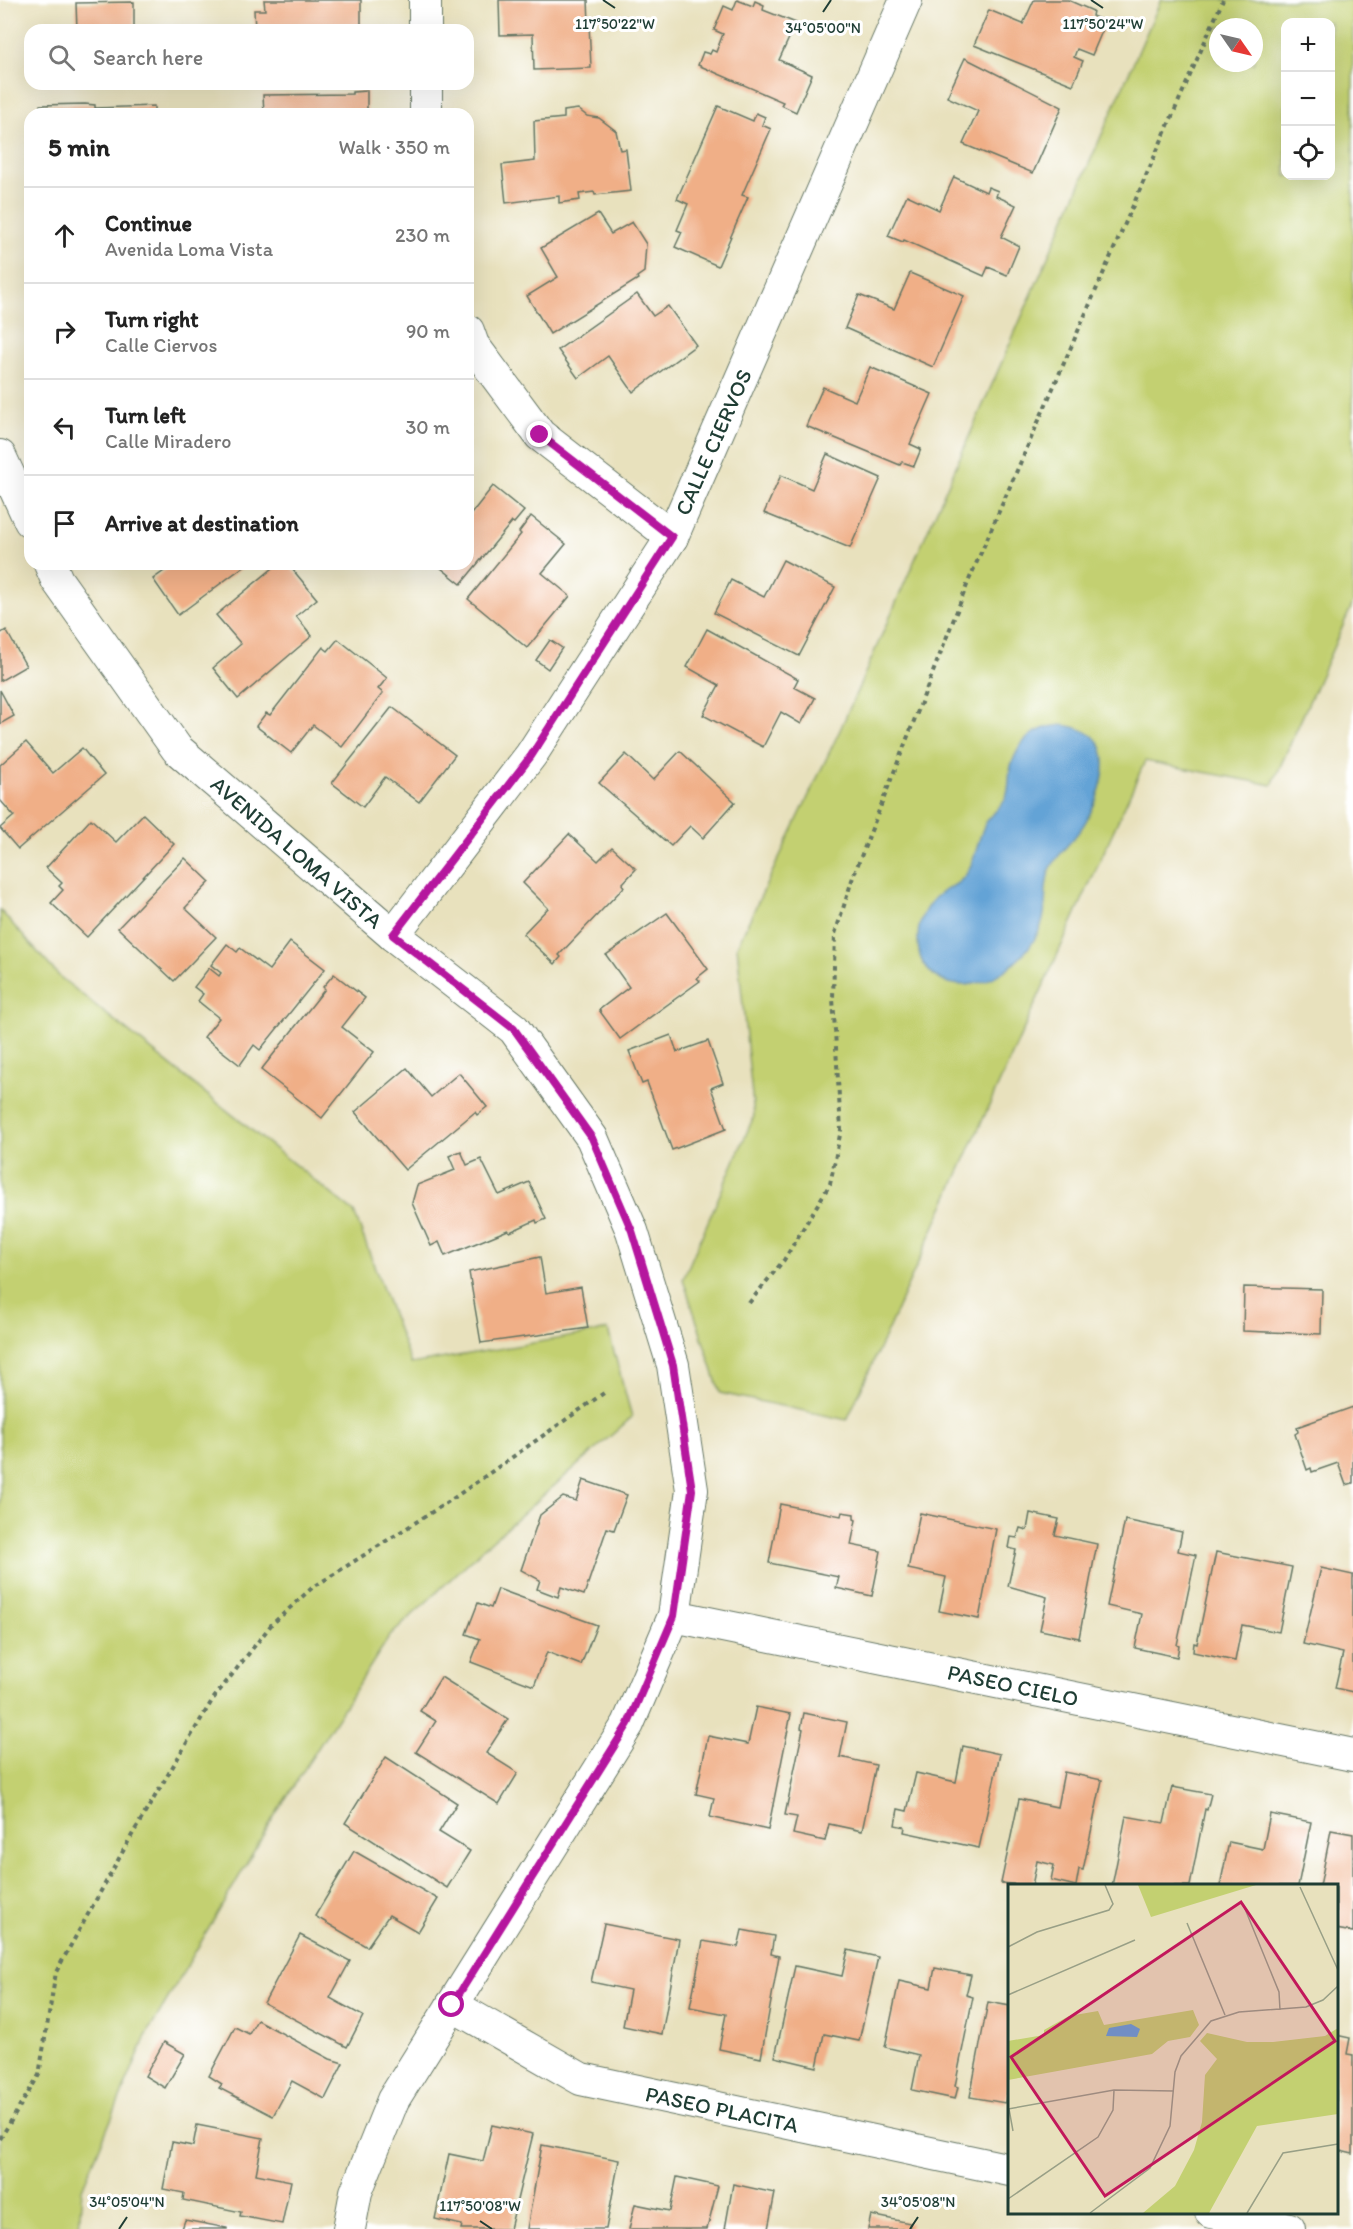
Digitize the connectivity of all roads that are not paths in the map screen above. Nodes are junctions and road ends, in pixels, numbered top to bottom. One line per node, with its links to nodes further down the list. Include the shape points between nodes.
1 (425, 0): 3 (street)
2 (906, 0): 9 (street, CALLE CIERVOS)
3 (425, 24)
4 (426, 90): 5 (street)
5 (426, 108)
6 (474, 346): 9 (street, via 540,435)
7 (0, 456): 8 (street)
8 (24, 508)
9 (672, 537): 11 (street, CALLE CIERVOS, via 531,756)
10 (53, 570): 11 (street, AVENIDA LOMA VISTA, via 177,750)
11 (393, 935): 12 (street, AVENIDA LOMA VISTA, via 514,1029 592,1138 632,1231 673,1365 692,1490)
12 (674, 1616): 13 (street, PASEO CIELO); 14 (street, AVENIDA LOMA VISTA, via 628,1724)
13 (1353, 1755)
14 (452, 2005): 15 (street, PASEO PLACITA, via 581,2079); 17 (street, AVENIDA LOMA VISTA, via 393,2100 356,2192)
15 (1008, 2170)
16 (1220, 2214): 18 (street)
17 (349, 2229)
18 (1289, 2229)

